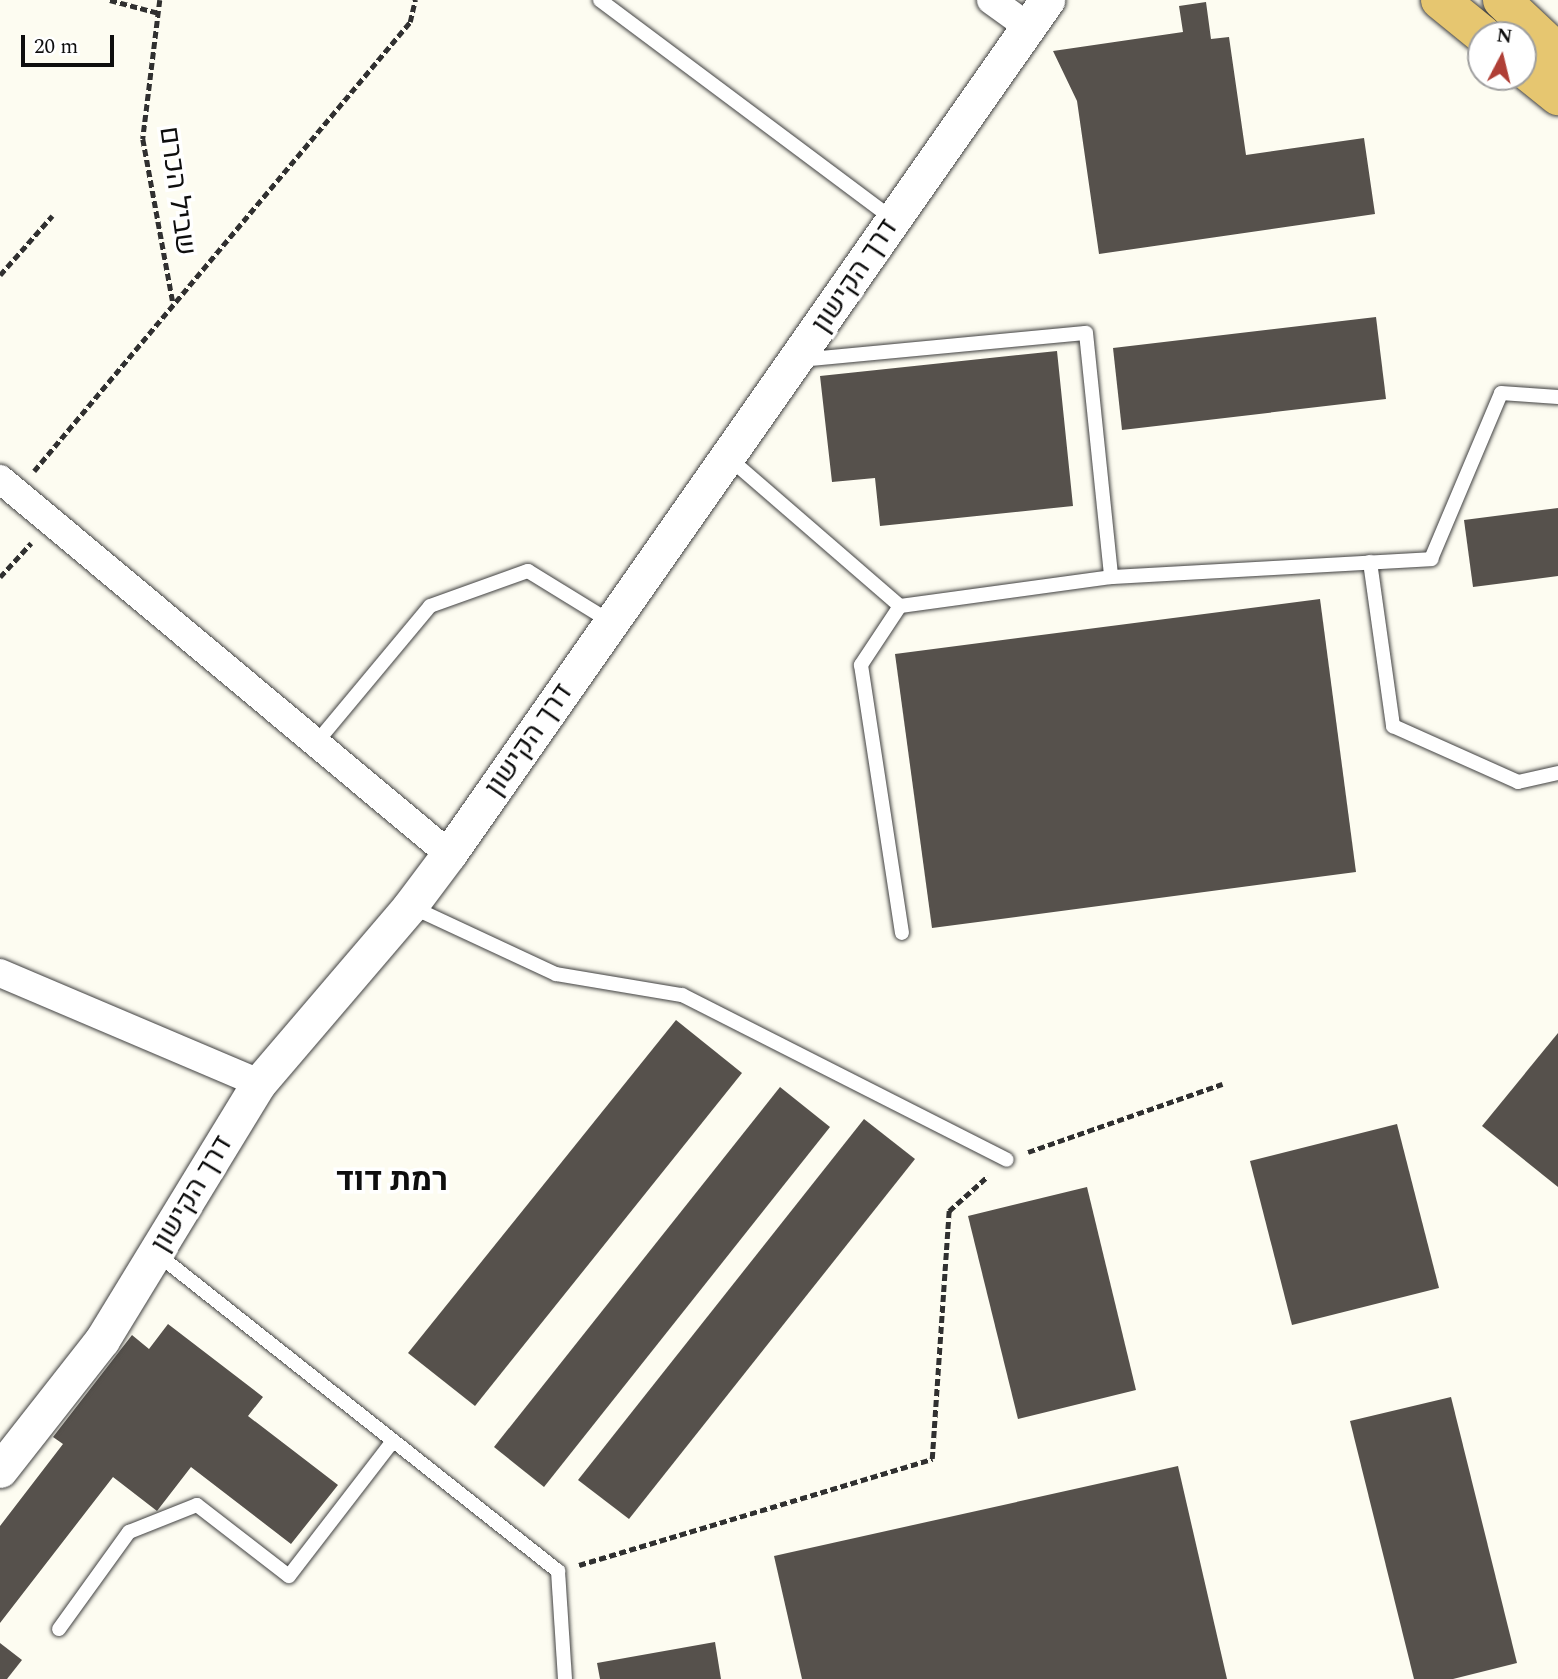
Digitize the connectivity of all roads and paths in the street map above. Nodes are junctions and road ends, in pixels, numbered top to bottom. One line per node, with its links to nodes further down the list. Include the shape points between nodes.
1 (110, 0): 8 (path)
2 (160, 0): 8 (path, שביל הכרם)
3 (415, 0): 17 (path, via 410,22)
4 (600, 0): 15 (lane)
5 (991, 0): 9 (street)
6 (1440, 0): 10 (highway)
7 (1502, 0): 11 (highway)
8 (159, 13): 17 (path, שביל הכרם, via 143,139)
9 (1037, 13): 15 (street, דרך הקישון)
10 (1467, 22)
11 (1558, 53)
12 (1537, 79): 13 (highway)
13 (1558, 96)
14 (52, 216): 16 (path)
15 (894, 220): 18 (street, דרך הקישון)
16 (0, 275)
17 (173, 304): 21 (path)
18 (799, 360): 20 (street, דרך הקישון); 25 (lane, via 1086,333)
19 (1558, 397): 23 (lane, via 1501,393 1431,559)
20 (729, 458): 26 (lane); 27 (street, דרך הקישון)
21 (8, 486): 22 (street)
22 (50, 521): 24 (path); 28 (street)
23 (1370, 562): 25 (lane); 29 (lane, via 1393,726 1518,782)
24 (0, 577)
25 (1111, 577): 26 (lane)
26 (900, 606): 32 (lane, via 861,665)
27 (612, 623): 28 (lane, via 528,571 430,606); 30 (street, דרך הקישון)
28 (316, 743): 30 (street)
29 (1558, 773)
30 (449, 854): 31 (street, דרך הקישון)
31 (410, 906): 34 (street, דרך הקישון); 36 (lane, via 556,974 682,995)
32 (902, 933)
33 (0, 973): 34 (street)
34 (259, 1083): 37 (street, דרך הקישון)
35 (1222, 1084): 36 (path)
36 (1007, 1160): 40 (path, via 949,1211 932,1459)
37 (156, 1253): 38 (lane); 39 (street, דרך הקישון, via 102,1340)
38 (393, 1441): 40 (lane); 41 (lane, via 289,1576 197,1505 129,1532)
39 (0, 1470)
40 (558, 1571): 42 (lane)
41 (59, 1629)
42 (565, 1679)

